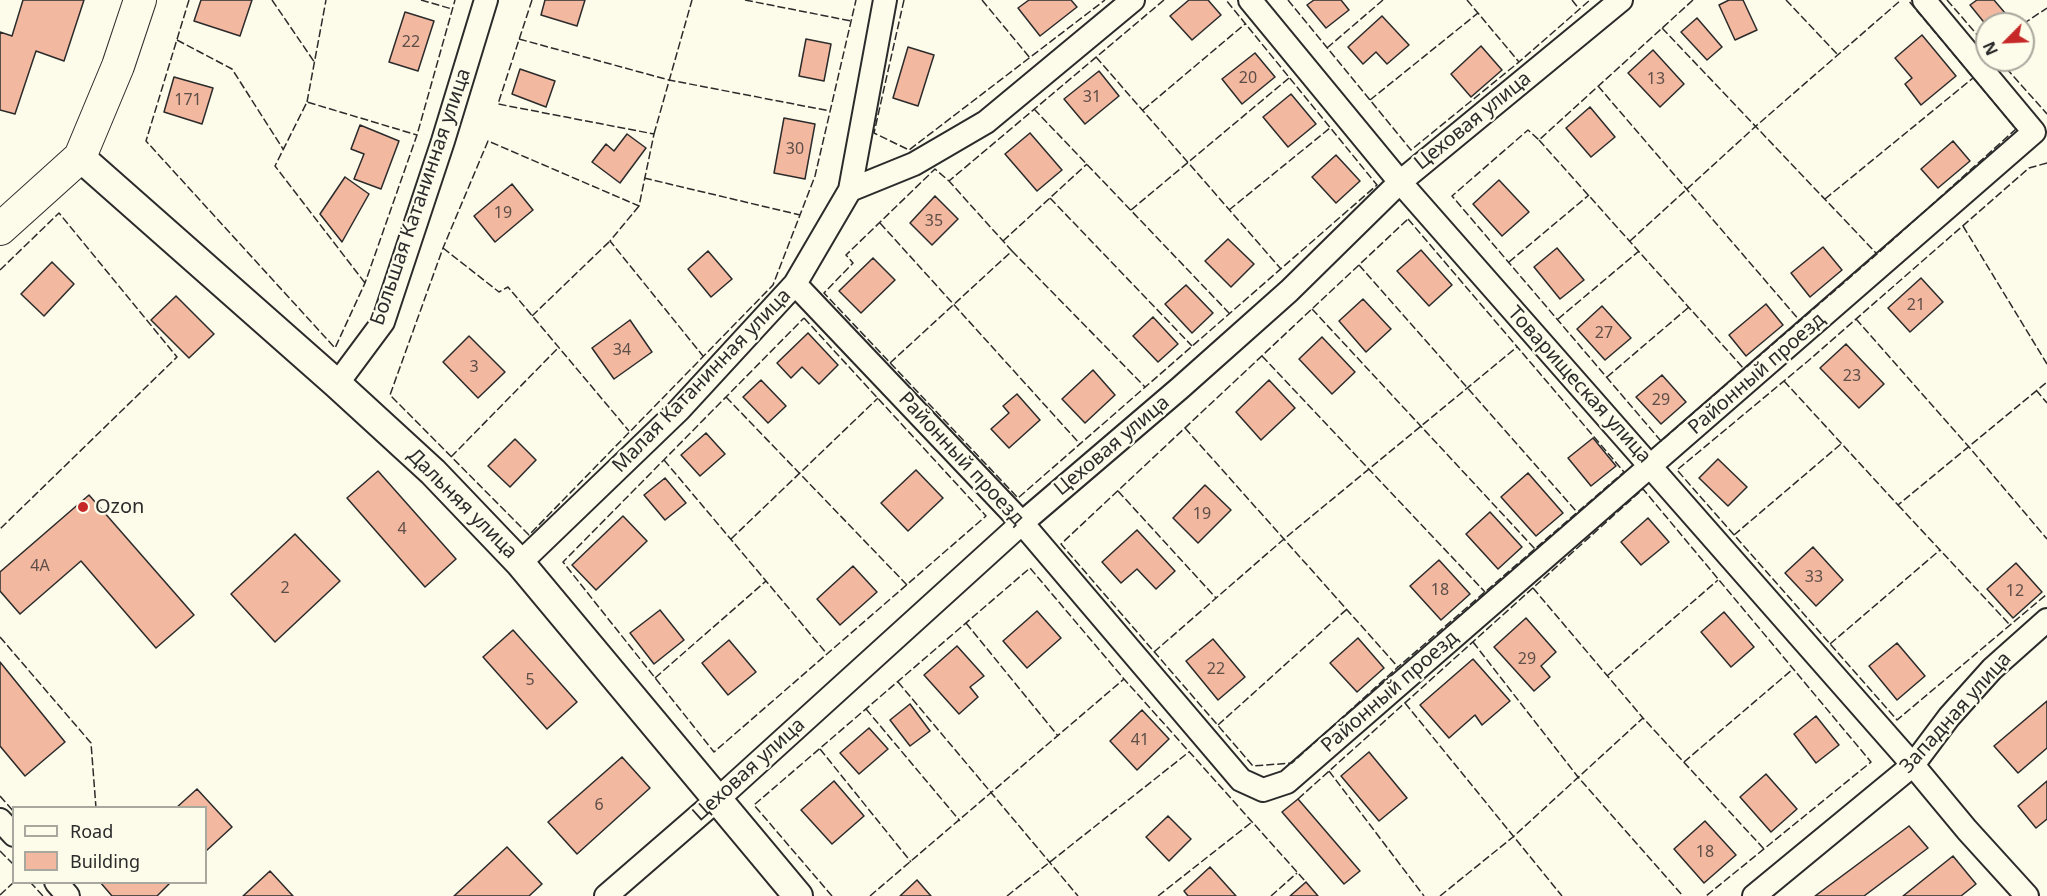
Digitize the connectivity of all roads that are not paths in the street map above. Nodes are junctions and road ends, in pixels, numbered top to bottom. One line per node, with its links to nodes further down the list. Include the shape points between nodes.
1 (140, 0): 8 (main road, via 118,66)
2 (486, 0): 13 (street, Большая Катанинная улица, via 383,322)
3 (885, 0): 10 (street, Малая Катанинная улица)
4 (1133, 0): 10 (street, via 986,122 914,164)
5 (1250, 0): 9 (street, Товарищеская улица)
6 (1621, 0): 9 (street, Цеховая улица)
7 (1924, 0): 14 (street, Районный проезд, via 2034,132)
8 (80, 157): 11 (main road); 13 (street, Дальняя улица)
9 (1400, 182): 14 (street, Товарищеская улица); 15 (street, Цеховая улица, via 1289,291)
10 (850, 190): 12 (street, Малая Катанинная улица)
11 (0, 229)
12 (795, 284): 15 (street, Районный проезд); 16 (street, Малая Катанинная улица, via 679,410)
13 (338, 384): 16 (street, Дальняя улица, via 433,472)
14 (1651, 466): 15 (street, Районный проезд, via 1287,782 1263,790 1241,780); 18 (street, Товарищеская улица)
15 (1022, 523): 19 (street, Цеховая улица)
16 (520, 563): 19 (street, Дальняя улица)
17 (2047, 620): 18 (street, Западная улица, via 1992,669)
18 (1913, 765): 26 (street, Западная улица); 27 (street, Товарищеская улица)
19 (718, 800): 24 (street, Цеховая улица); 25 (street, Дальняя улица)
20 (0, 820): 21 (street)
21 (12, 834)
22 (58, 884): 23 (street)
23 (68, 896)
24 (606, 896)
25 (798, 896)
26 (1754, 896)
27 (2028, 896)

